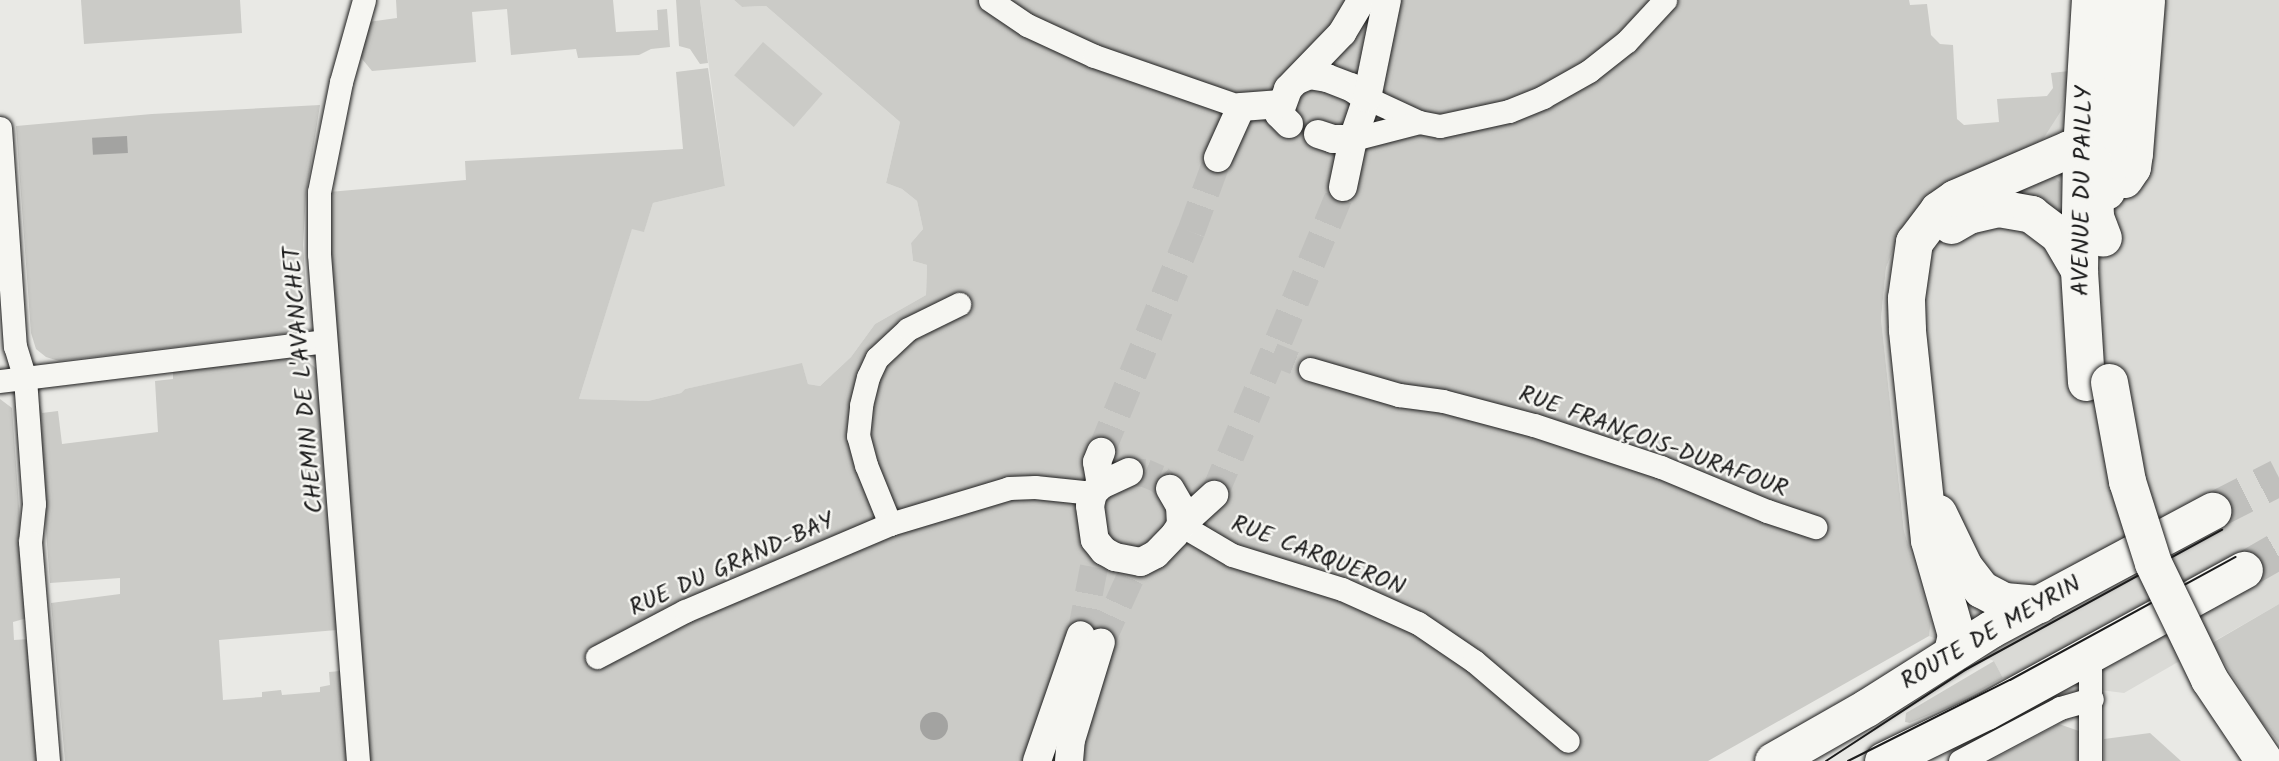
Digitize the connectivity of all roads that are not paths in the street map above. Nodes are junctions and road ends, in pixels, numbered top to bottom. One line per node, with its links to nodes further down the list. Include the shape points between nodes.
1 (365, 0): 22 (street, CHEMIN DE L'AVANCHET, via 341,82 318,192)
2 (1362, 0): 10 (street)
3 (1387, 0): 9 (street)
4 (1665, 0): 12 (street, via 1608,58 1543,97 1469,121)
5 (2090, 0): 16 (main road, AVENUE DU PAILLY)
6 (2114, 0): 19 (main road, AVENUE DU PAILLY, via 2113,76)
7 (2146, 0): 19 (main road, via 2132,167 2118,189 2111,240)
8 (995, 2): 11 (street, via 1027,25 1094,56)
9 (1367, 98): 10 (street, via 1351,87 1309,75); 12 (street); 15 (street)
10 (1289, 99): 11 (street)
11 (1241, 107): 17 (street)
12 (1419, 122): 15 (street)
13 (0, 128): 24 (street, via 15,346)
14 (1318, 134): 15 (street)
15 (1353, 139): 18 (street)
16 (2081, 150): 19 (main road, AVENUE DU PAILLY); 20 (main road, via 2058,153 1966,192 1938,210 1914,242)
17 (1218, 158)
18 (1343, 187)
19 (2095, 256): 20 (main road, via 2070,250 2041,219 2017,209 1998,208 1956,222 1933,245); 26 (main road, AVENUE DU PAILLY)
20 (1909, 282): 29 (main road, via 1907,329)
21 (959, 304): 34 (street, via 908,329 877,358 868,377 858,436)
22 (325, 341): 24 (street); 45 (street, CHEMIN DE L'AVANCHET)
23 (1310, 369): 36 (street, RUE FRANÇOIS-DURAFOUR, via 1399,395 1443,401 1534,425 1661,467)
24 (25, 378): 25 (street); 44 (street, via 34,504 30,542)
25 (0, 381)
26 (2097, 382): 52 (main road, via 2106,486 2133,570 2190,690); 53 (main road, bridge, via 2153,563 2209,679)
27 (1101, 452): 30 (street)
28 (1129, 472): 30 (street)
29 (1925, 487): 38 (main road, via 1975,583 2004,601); 39 (main road, via 1929,540 1956,635)
30 (1097, 489): 34 (street, RUE DU GRAND-BAY, via 1009,488); 35 (street, via 1090,523 1095,553 1104,551 1136,569)
31 (1170, 489): 35 (street, via 1180,506)
32 (1214, 495): 35 (street)
33 (2212, 511): 38 (main road, ROUTE DE MEYRIN)
34 (890, 524): 41 (street, RUE DU GRAND-BAY, via 685,611)
35 (1181, 525): 43 (street, RUE CARQUERON, via 1232,555 1342,589 1418,623 1474,661)
36 (1815, 527)
37 (2244, 570): 40 (main road)
38 (2039, 604): 39 (main road, ROUTE DE MEYRIN)
39 (1952, 652): 48 (main road, ROUTE DE MEYRIN)
40 (2090, 655): 42 (street); 49 (main road)
41 (597, 657)
42 (2092, 699): 50 (street, via 2060,708); 51 (street)
43 (1568, 741)
44 (48, 761)
45 (358, 761)
46 (1037, 761): 47 (street, via 1091,639)
47 (1069, 761)
48 (1773, 761)
49 (1883, 761)
50 (1960, 761)
51 (2090, 761)
52 (2237, 761)
53 (2264, 761)

